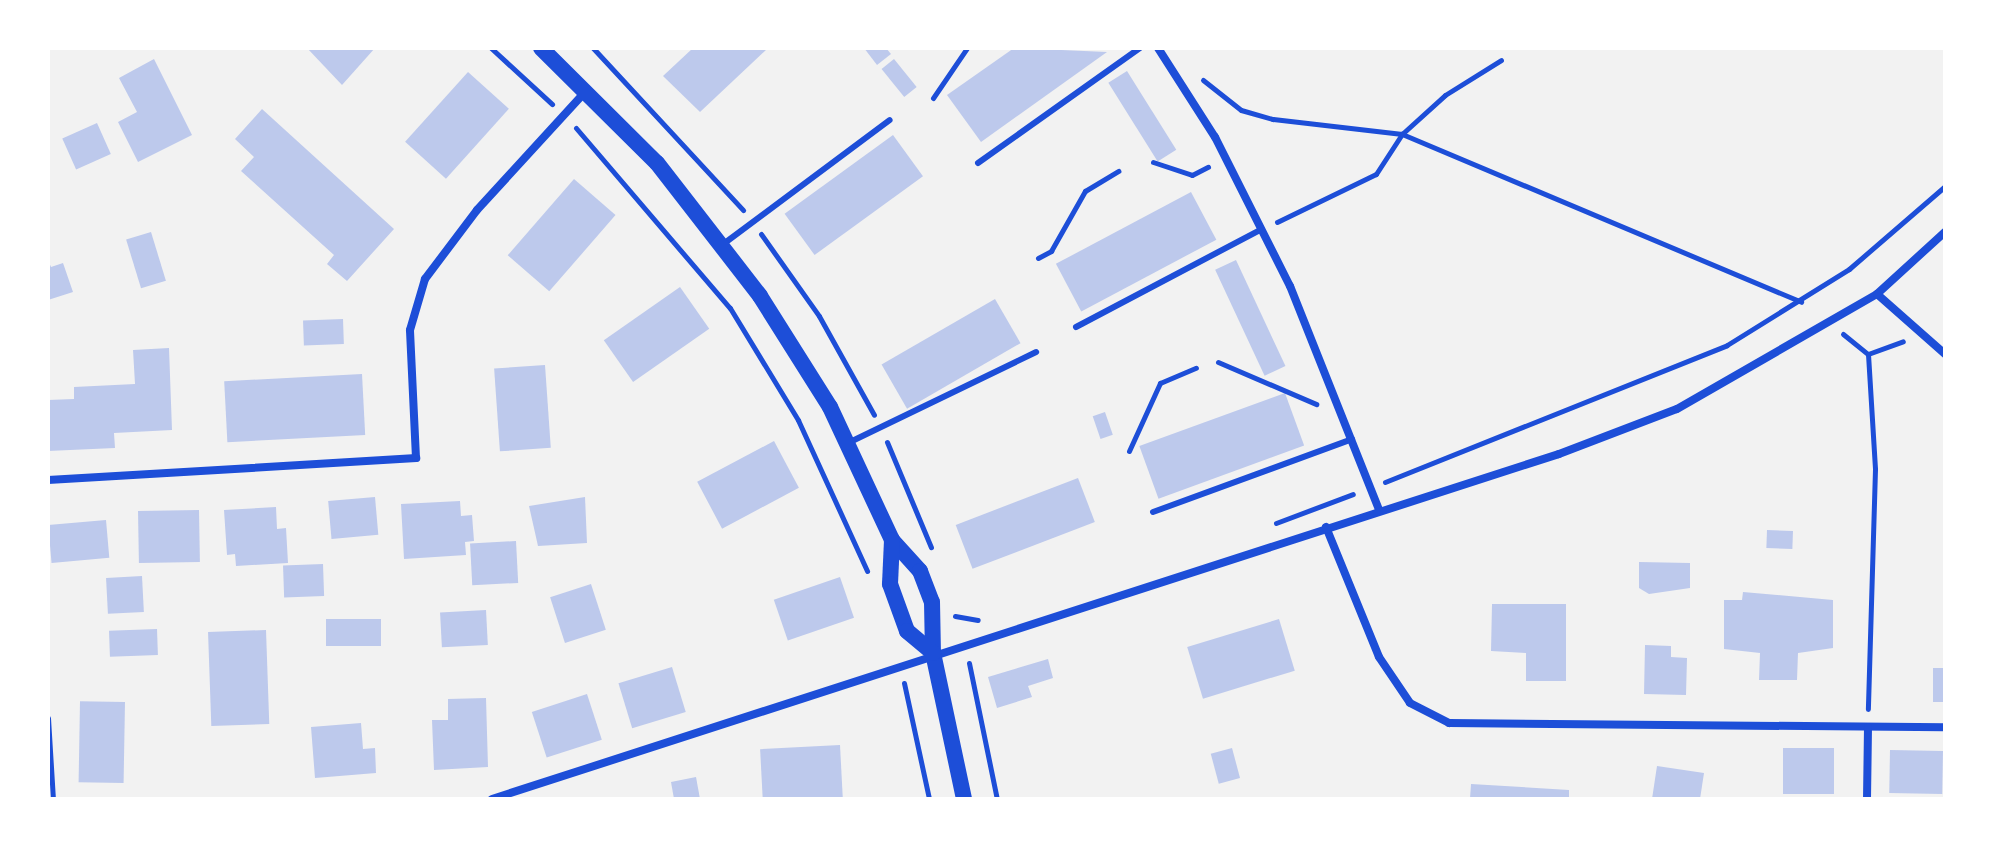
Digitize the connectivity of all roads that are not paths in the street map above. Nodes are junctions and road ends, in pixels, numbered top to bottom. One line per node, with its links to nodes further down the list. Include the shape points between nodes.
1 (541, 48): 4 (main road)
2 (1140, 48): 6 (lane)
3 (1158, 48): 7 (street)
4 (586, 91): 9 (main road); 16 (street, via 425,279 410,330 416,458)
5 (890, 120): 9 (lane)
6 (978, 163)
7 (1262, 229): 11 (lane); 14 (street)
8 (1945, 232): 10 (street)
9 (722, 245): 15 (main road)
10 (1877, 294): 13 (street); 17 (street, via 1677,409)
11 (1076, 327)
12 (1036, 352): 15 (lane)
13 (1945, 354)
14 (1352, 439): 17 (street); 18 (lane)
15 (848, 443): 20 (main road)
16 (48, 480)
17 (1379, 510): 19 (street)
18 (1153, 512)
19 (1326, 527): 21 (street); 22 (street, via 1379,657 1410,703 1449,723)
20 (892, 540): 21 (main road, via 920,571 932,602); 21 (main road, via 890,584 907,631)
21 (933, 653): 24 (street); 25 (main road)
22 (1868, 727): 23 (street); 26 (street)
23 (1945, 727)
24 (492, 799)
25 (964, 799)
26 (1867, 799)

